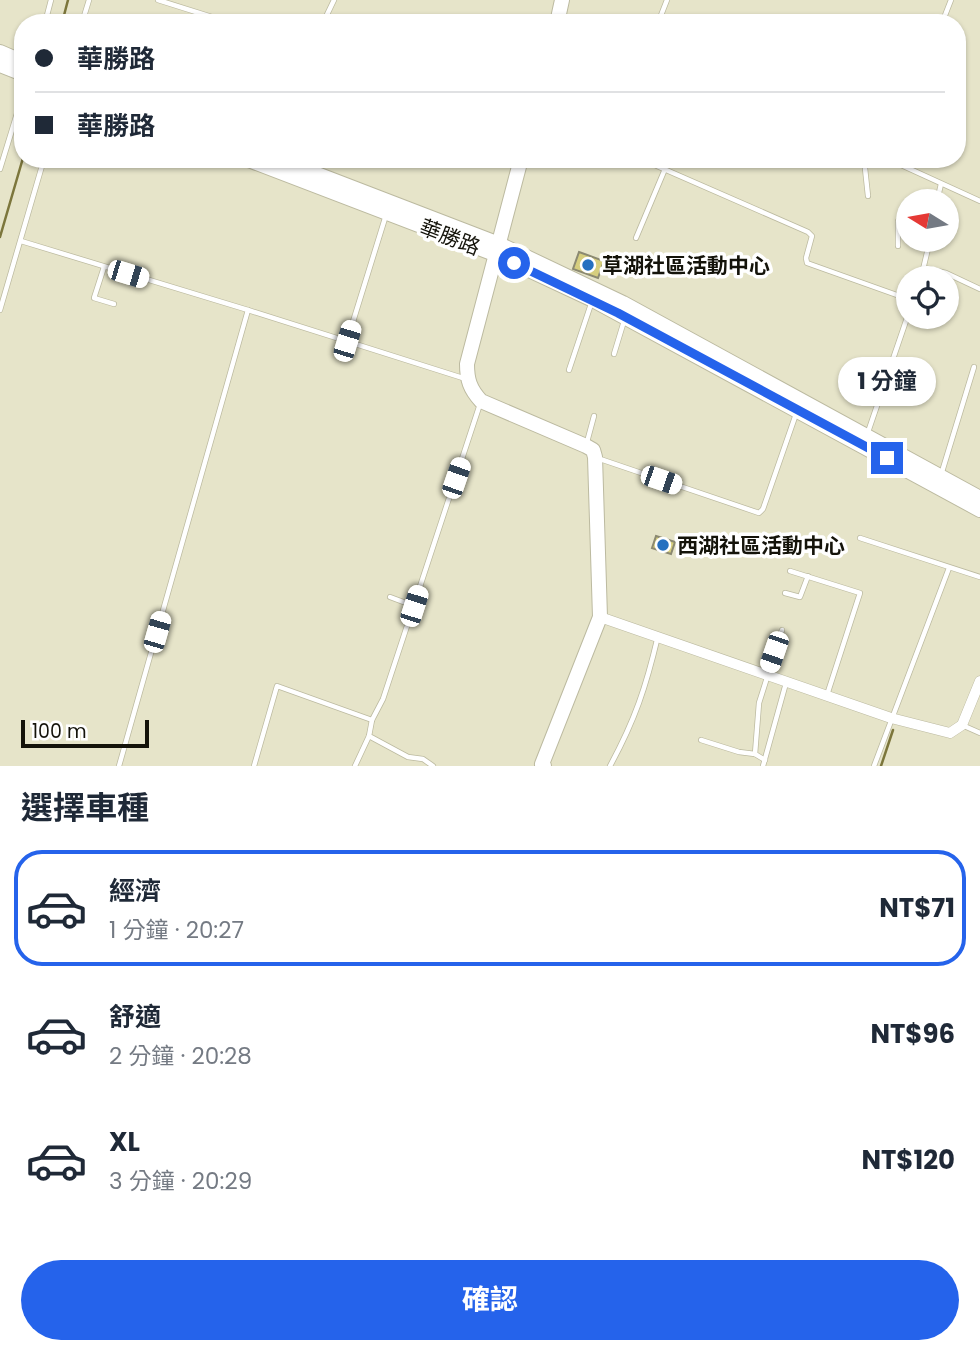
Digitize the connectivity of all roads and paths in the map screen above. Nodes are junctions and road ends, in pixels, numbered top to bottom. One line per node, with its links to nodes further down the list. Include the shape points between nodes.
1 (158, 0): 2 (lane)
2 (202, 14)
3 (14, 123): 10 (lane)
4 (41, 168): 18 (lane)
5 (269, 168): 16 (main road, 華勝路)
6 (300, 168): 19 (main road, 華勝路)
7 (519, 168): 19 (main road)
8 (865, 168): 14 (lane)
9 (907, 168): 12 (lane)
10 (0, 169)
11 (665, 169): 17 (lane); 23 (lane, via 808,232 812,236 807,263)
12 (941, 184): 13 (lane); 15 (lane)
13 (940, 189)
14 (868, 196)
15 (980, 201)
16 (386, 213): 19 (main road, 華勝路); 30 (lane)
17 (636, 238)
18 (20, 241): 20 (lane); 26 (lane)
19 (498, 250): 24 (main road, 華勝路); 34 (main road, via 467,363); 36 (main road, 華勝路, via 623,303)
20 (104, 267): 25 (lane, via 94,298); 27 (lane)
21 (959, 279): 22 (lane)
22 (980, 289)
23 (896, 295)
24 (593, 300): 28 (main road, 華勝路); 33 (lane)
25 (114, 304)
26 (0, 310)
27 (248, 310): 30 (lane); 68 (lane)
28 (625, 317): 31 (lane); 36 (main road, 華勝路)
29 (903, 329): 38 (lane)
30 (347, 341): 34 (lane)
31 (614, 354)
32 (974, 366): 40 (lane)
33 (569, 370)
34 (467, 379): 35 (main road)
35 (481, 401): 39 (main road); 50 (lane)
36 (799, 405): 38 (main road, 華勝路); 39 (lane, via 759,513)
37 (594, 416): 39 (lane)
38 (865, 441): 40 (main road, 華勝路); 42 (main road, 華勝路)
39 (591, 451): 51 (main road)
40 (940, 476): 41 (main road, 華勝路)
41 (980, 498)
42 (980, 510)
43 (860, 538): 44 (lane)
44 (949, 568): 47 (lane); 59 (lane)
45 (790, 571): 46 (lane)
46 (808, 576): 48 (lane, via 800,597); 57 (lane, via 860,593)
47 (980, 577)
48 (785, 593)
49 (390, 597): 50 (lane)
50 (414, 606): 60 (lane)
51 (600, 617): 53 (street); 67 (main road)
52 (782, 630): 54 (lane)
53 (658, 636): 54 (street); 72 (lane, via 646,687)
54 (766, 674): 55 (street); 65 (lane, via 758,703)
55 (786, 681): 57 (street); 66 (lane)
56 (980, 681): 58 (street)
57 (827, 695): 59 (street)
58 (974, 708): 61 (street)
59 (891, 718): 61 (street, via 950,733); 73 (lane)
60 (372, 719): 63 (lane); 69 (lane, via 277,686)
61 (961, 725): 62 (lane)
62 (980, 733)
63 (369, 736): 70 (lane); 71 (lane, via 407,760 423,759)
64 (702, 740): 65 (lane)
65 (755, 754): 66 (lane)
66 (764, 763)
67 (543, 765)
68 (119, 766)
69 (254, 766)
70 (355, 766)
71 (433, 766)
72 (610, 766)
73 (874, 766)

